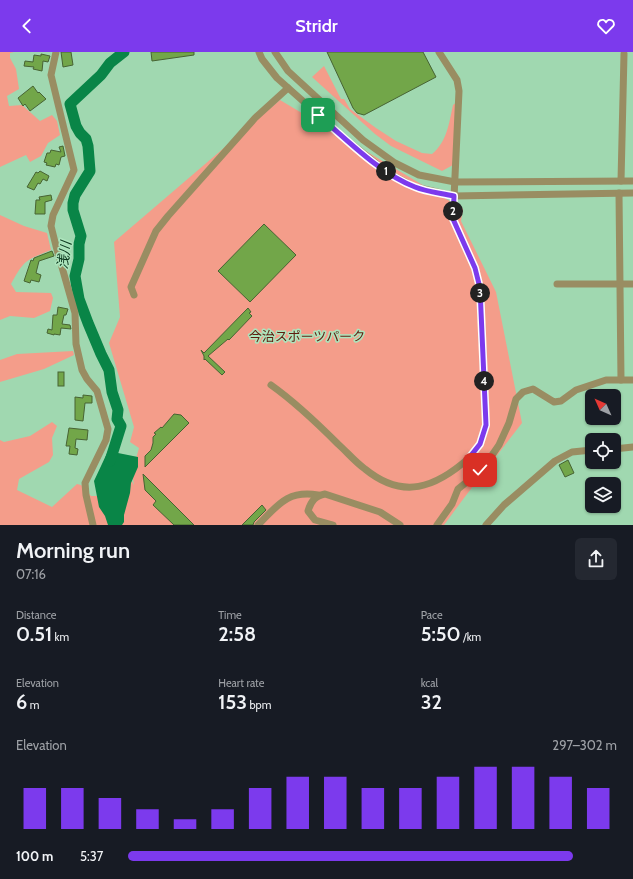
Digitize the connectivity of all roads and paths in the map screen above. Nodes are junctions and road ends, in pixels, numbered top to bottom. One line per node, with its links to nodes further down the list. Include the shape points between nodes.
1 (56, 52): 26 (street, via 51,75 74,170 53,215 52,226 75,313 76,344 82,370 97,391 108,429 106,440 85,483)
2 (259, 52): 6 (street, via 277,78)
3 (275, 52): 9 (street, via 288,71 358,135 395,163 419,175)
4 (439, 52): 9 (street, via 457,80 459,91)
5 (624, 54): 7 (street)
6 (288, 88): 12 (street, via 388,173 415,187); 16 (street, via 255,118 156,231 132,287)
7 (621, 181): 8 (street); 9 (street)
8 (633, 181)
9 (455, 182): 12 (street)
10 (619, 193): 11 (street); 12 (street); 14 (street)
11 (633, 193)
12 (454, 196): 23 (street, via 453,219 475,268 480,288 486,425 480,444)
13 (557, 284): 14 (street)
14 (620, 284): 15 (street); 17 (street)
15 (633, 284)
16 (134, 295)
17 (620, 380): 18 (street); 24 (street, via 591,384 576,390 561,401 554,402 533,389 523,392 516,399 509,423 498,446)
18 (633, 380)
19 (271, 385): 23 (street, via 295,404 365,470 389,484 409,488 434,483)
20 (633, 447): 21 (street)
21 (621, 448)
22 (585, 451): 31 (street, via 572,452 555,461 504,505)
23 (469, 458): 24 (street)
24 (480, 470): 30 (street, via 458,489 452,504)
25 (318, 495): 27 (street, via 296,494 287,498); 28 (street, via 310,503 308,511 315,520); 29 (street, via 326,494 380,512)
26 (93, 525)
27 (258, 525)
28 (332, 525)
29 (400, 525)
30 (437, 525)
31 (486, 525)

